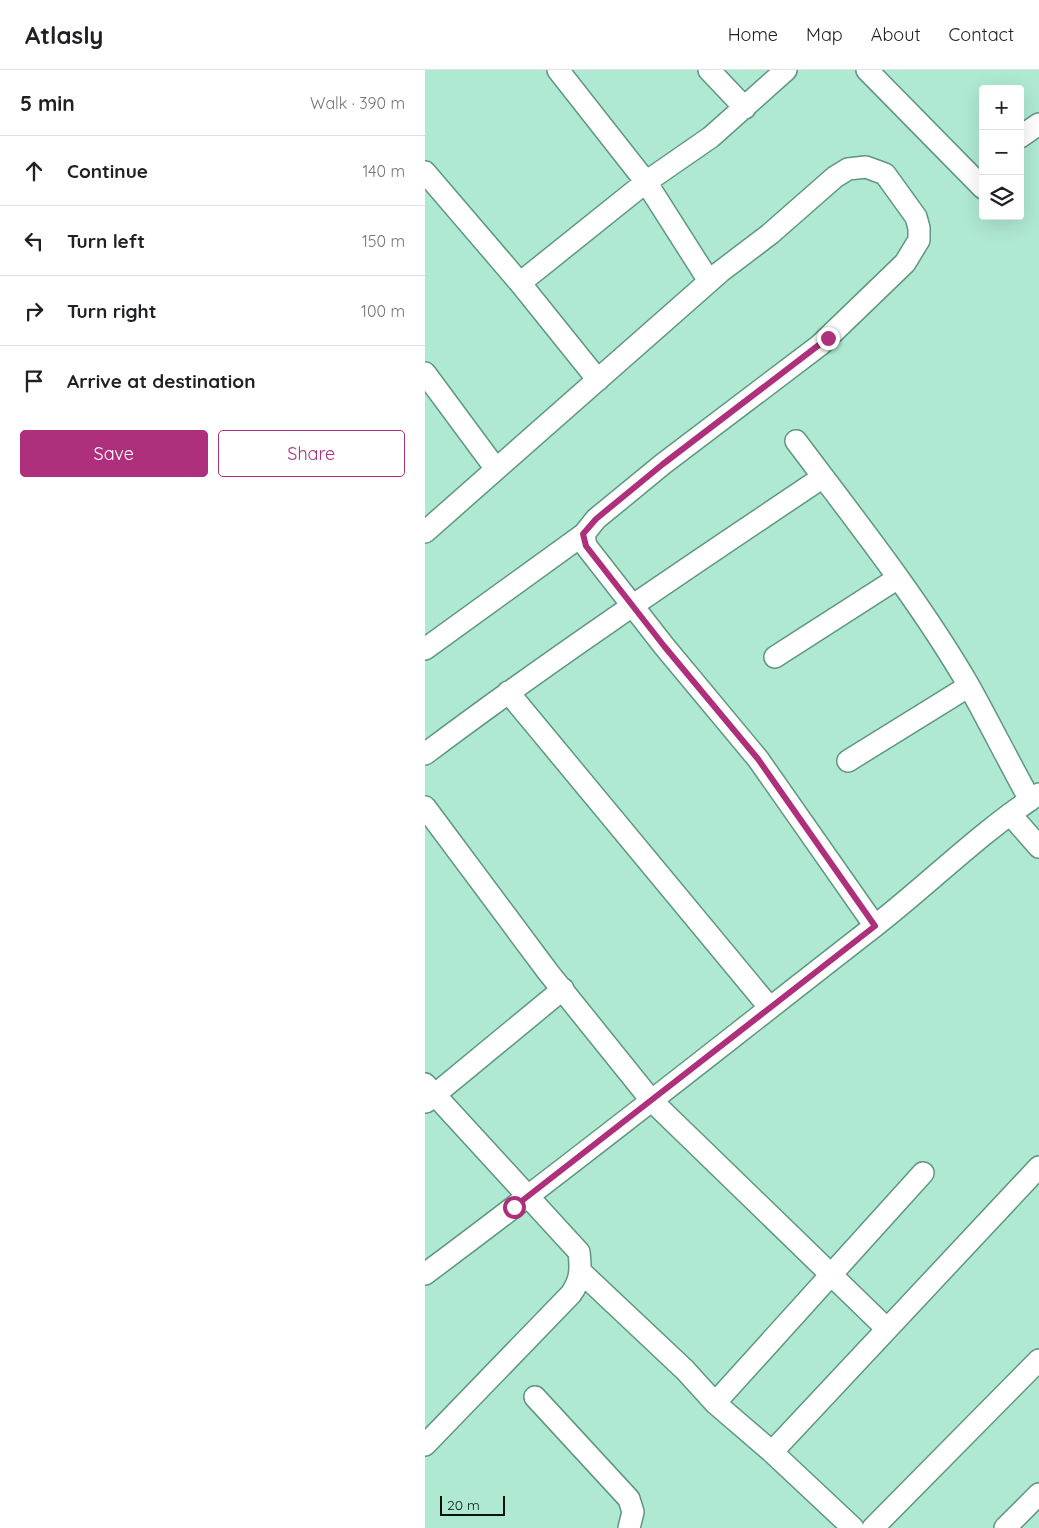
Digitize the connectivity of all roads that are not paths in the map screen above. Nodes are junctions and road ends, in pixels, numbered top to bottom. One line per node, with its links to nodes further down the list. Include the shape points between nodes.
1 (558, 70): 10 (street)
2 (709, 70): 5 (street)
3 (786, 70): 5 (street)
4 (867, 70): 9 (street)
5 (745, 108): 10 (street, via 711,137)
6 (1039, 124): 7 (street)
7 (1024, 134)
8 (425, 172): 12 (street)
9 (978, 175)
10 (646, 182): 11 (street); 12 (street)
11 (709, 281): 14 (street); 20 (street, via 848,169 866,167 885,174 916,217 919,240 905,263 819,345 663,464 596,519)
12 (521, 283): 14 (street)
13 (425, 373): 15 (street)
14 (598, 380): 17 (street)
15 (431, 395): 17 (street)
16 (797, 441): 18 (street)
17 (496, 469): 19 (street)
18 (823, 477): 21 (street); 22 (street)
19 (425, 532)
20 (583, 534): 22 (street, via 586,546); 23 (street)
21 (898, 578): 24 (street); 25 (street)
22 (633, 604): 26 (street); 33 (street, via 758,759)
23 (425, 649)
24 (775, 657)
25 (969, 686): 28 (street); 29 (street)
26 (507, 692): 27 (street); 35 (street)
27 (425, 754)
28 (848, 761)
29 (1034, 797): 30 (street)
30 (1010, 814): 32 (street); 33 (street)
31 (428, 817): 34 (street)
32 (1039, 847)
33 (875, 926): 35 (street)
34 (563, 989): 36 (street); 37 (street)
35 (769, 1008): 37 (street)
36 (428, 1094): 40 (street)
37 (651, 1100): 40 (street); 43 (street)
38 (1039, 1167): 44 (street)
39 (923, 1173): 43 (street)
40 (529, 1196): 41 (street, via 579,1252); 42 (street)
41 (581, 1272): 47 (street, via 685,1370); 48 (street, via 571,1294)
42 (425, 1274)
43 (833, 1275): 44 (street); 47 (street)
44 (886, 1328): 49 (street)
45 (1039, 1360): 53 (street)
46 (535, 1397): 51 (street, via 629,1499 633,1512)
47 (715, 1403): 49 (street)
48 (425, 1445)
49 (772, 1452): 52 (street)
50 (1039, 1494): 54 (street)
51 (629, 1528)
52 (853, 1528)
53 (873, 1528)
54 (1005, 1528)

